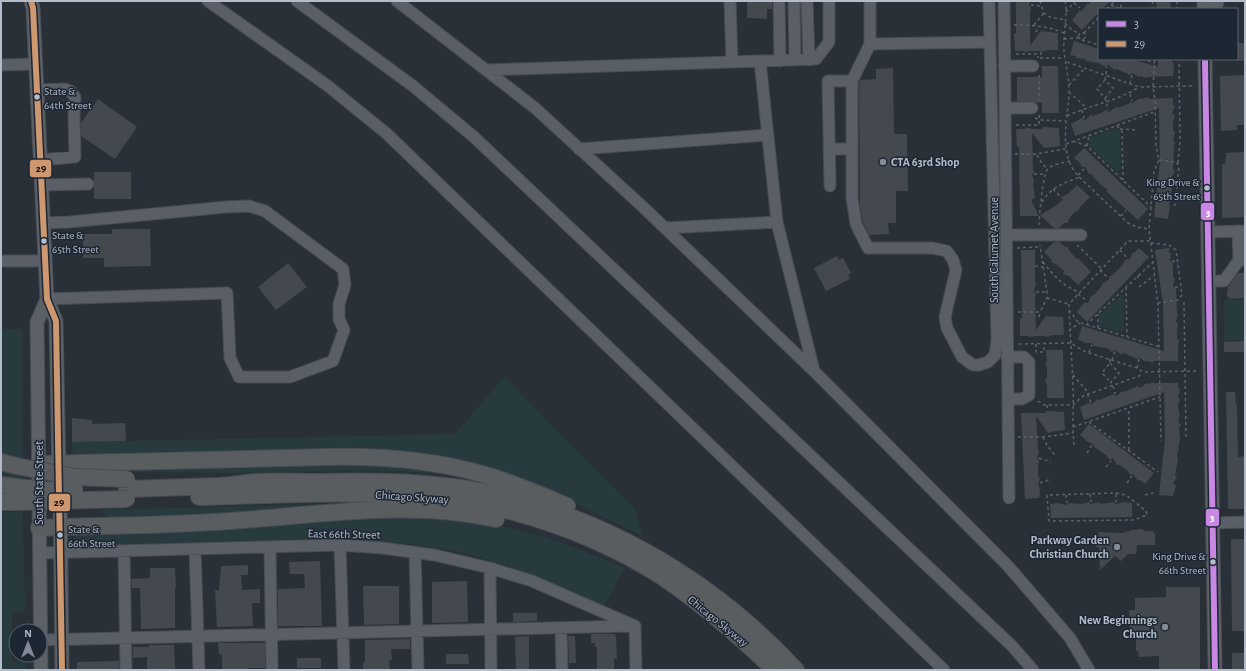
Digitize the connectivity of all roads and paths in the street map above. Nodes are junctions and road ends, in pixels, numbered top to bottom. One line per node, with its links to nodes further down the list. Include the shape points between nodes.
1 (208, 1): 281 (street, via 328,86 386,133)
2 (297, 1): 282 (street, via 413,86 474,137 1012,646)
3 (397, 1): 64 (street)
4 (730, 1): 55 (street)
5 (779, 1): 50 (street)
6 (786, 1): 50 (street)
7 (794, 1): 50 (street)
8 (800, 1): 50 (street)
9 (807, 1): 50 (street)
10 (815, 1): 50 (street)
11 (822, 1): 50 (street)
12 (829, 1): 50 (street, via 829,42)
13 (870, 1): 45 (street)
14 (989, 1): 44 (street)
15 (1004, 1): 60 (street, South Calumet Avenue)
16 (1040, 1): 25 (path)
17 (1065, 1): 29 (path)
18 (1115, 1): 24 (path)
19 (1075, 2): 26 (path); 29 (path)
20 (33, 3): 58 (main road, South State Street)
21 (1218, 3): 22 (street)
22 (1204, 4)
23 (1031, 5): 25 (path)
24 (1111, 5): 27 (path); 28 (path)
25 (1041, 6): 30 (path)
26 (1080, 8)
27 (1108, 8)
28 (1119, 8)
29 (1066, 12): 32 (path)
30 (1044, 14): 32 (path); 34 (path)
31 (1098, 18): 39 (path)
32 (1065, 20): 33 (path)
33 (1064, 23): 38 (path); 40 (path)
34 (1034, 25): 35 (path); 36 (path)
35 (1010, 26)
36 (1038, 26): 37 (path); 38 (path)
37 (1036, 32)
38 (1064, 33): 42 (path)
39 (1084, 33): 40 (path); 43 (path, via 1085,37)
40 (1079, 34): 41 (path)
41 (1078, 38): 42 (path); 43 (path)
42 (1064, 39): 49 (path)
43 (1082, 40): 46 (path)
44 (990, 42): 45 (street); 104 (street, via 997,340 995,355 988,362 973,365 962,357 947,328 945,317 956,270 954,260 947,252 932,248 868,248 856,224)
45 (870, 44): 68 (street)
46 (1098, 45)
47 (1041, 52): 61 (path)
48 (1011, 54): 61 (path, via 1038,54)
49 (1065, 58): 56 (path); 61 (path)
50 (802, 59): 54 (street)
51 (1145, 60): 57 (path)
52 (1180, 60): 71 (path)
53 (1205, 60): 132 (main road)
54 (760, 61): 55 (street); 97 (street)
55 (732, 62): 64 (street)
56 (1066, 62): 63 (path); 70 (path)
57 (1155, 63): 74 (path)
58 (36, 64): 59 (street); 75 (main road, South State Street)
59 (1, 65)
60 (1004, 66): 61 (street); 81 (street, South Calumet Avenue)
61 (1038, 66): 83 (path)
62 (1107, 67): 65 (path)
63 (1085, 68): 65 (path); 70 (path)
64 (486, 70): 102 (street, via 535,108)
65 (1105, 75): 67 (path); 69 (path)
66 (1132, 75): 69 (path)
67 (1105, 80): 78 (path, via 1097,88); 78 (path, via 1113,88)
68 (852, 81): 103 (street, via 828,81); 104 (street)
69 (1130, 84): 73 (path)
70 (1069, 85): 76 (path)
71 (1179, 86): 72 (path); 74 (path); 110 (path)
72 (1193, 86)
73 (1139, 87): 74 (path); 77 (path)
74 (1153, 87): 86 (path)
75 (37, 90): 108 (main road, South State Street); 108 (street, via 65,89 75,97 74,157)
76 (1069, 92): 82 (path); 87 (path)
77 (1130, 93): 79 (path); 80 (path)
78 (1105, 98): 79 (path)
79 (1106, 101): 82 (path); 85 (path)
80 (1132, 101)
81 (1005, 108): 83 (street); 133 (street, South Calumet Avenue)
82 (1087, 108): 84 (path)
83 (1035, 110): 89 (path); 89 (path)
84 (1082, 110): 87 (path); 88 (path)
85 (1108, 110)
86 (1155, 112): 93 (path); 109 (path)
87 (1067, 116): 90 (path)
88 (1084, 118)
89 (1040, 120): 90 (path); 92 (path)
90 (1066, 121): 100 (path)
91 (1012, 125): 92 (path)
92 (1039, 125): 94 (path)
93 (1117, 126): 95 (path); 98 (path)
94 (1039, 128)
95 (1120, 129): 96 (path); 116 (path)
96 (1137, 130)
97 (768, 135): 102 (street); 127 (street)
98 (1089, 136): 99 (path); 101 (path)
99 (1073, 141): 100 (path); 101 (path)
100 (1066, 144): 105 (path)
101 (1087, 146): 116 (path)
102 (579, 149): 129 (street)
103 (829, 149): 104 (street); 119 (street)
104 (852, 149)
105 (1066, 149): 107 (path); 115 (path, via 1073,170)
106 (1013, 154): 107 (path)
107 (1036, 154): 111 (path)
108 (40, 160): 118 (main road, South State Street)
109 (1159, 160): 110 (path); 124 (path, via 1154,171)
110 (1178, 163): 123 (path, via 1180,169)
111 (1047, 169)
112 (1084, 169): 115 (path)
113 (1034, 174): 114 (path)
114 (1044, 174)
115 (1079, 176): 120 (path); 126 (path)
116 (1123, 180): 124 (path)
117 (88, 184): 118 (street)
118 (42, 185): 128 (main road, South State Street)
119 (830, 186)
120 (1053, 189): 121 (path); 122 (path)
121 (1062, 198)
122 (1041, 203)
123 (1175, 206)
124 (1151, 207): 130 (path)
125 (1126, 210): 126 (path)
126 (1121, 216): 130 (path, via 1132,226)
127 (776, 222): 129 (street); 195 (street)
128 (43, 223): 144 (main road, South State Street); 164 (street, via 226,207 249,206 265,211 343,269 345,286 339,304 339,319 344,330 332,361 290,377 239,377 230,358 228,293)
129 (665, 228): 195 (street)
130 (1149, 228): 136 (path)
131 (1242, 231): 132 (street); 142 (street)
132 (1208, 232): 155 (main road)
133 (1007, 235): 134 (street); 188 (street, South Calumet Avenue)
134 (1066, 235): 135 (street); 150 (path)
135 (1080, 235)
136 (1151, 242): 139 (path, via 1128,241); 146 (path); 147 (path, via 1173,247)
137 (1015, 248): 138 (path)
138 (1040, 248)
139 (1120, 250): 140 (path); 150 (path)
140 (1127, 258)
141 (1042, 260): 162 (path, via 1058,280)
142 (1242, 260): 155 (street, via 1224,281)
143 (1, 261): 144 (street)
144 (45, 261): 164 (main road, South State Street)
145 (1172, 261): 147 (path)
146 (1153, 262): 151 (path); 152 (path)
147 (1178, 262): 159 (path)
148 (1035, 266): 149 (path)
149 (1043, 267)
150 (1101, 270): 153 (path); 162 (path)
151 (1138, 275): 154 (path); 156 (path)
152 (1155, 275): 157 (path); 167 (path)
153 (1108, 278)
154 (1138, 279)
155 (1209, 281): 245 (main road)
156 (1126, 287): 171 (path); 177 (path)
157 (1139, 287)
158 (1175, 287): 159 (path)
159 (1181, 287): 167 (path, via 1182,295 1178,300)
160 (1036, 292): 161 (path)
161 (1047, 292)
162 (1079, 293): 165 (path); 168 (path)
163 (1047, 298): 168 (path)
164 (47, 299): 225 (main road, South State Street, via 37,322); 226 (main road, South State Street, via 56,321)
165 (1087, 301)
166 (1184, 302): 193 (path)
167 (1158, 303): 184 (path)
168 (1069, 304): 169 (path)
169 (1069, 310): 173 (path); 176 (path)
170 (1040, 312): 172 (path)
171 (1098, 314): 174 (path); 175 (path)
172 (1040, 317)
173 (1081, 323): 174 (path); 176 (path)
174 (1086, 325): 175 (path)
175 (1098, 328): 177 (path)
176 (1069, 331): 178 (path)
177 (1127, 337): 184 (path)
178 (1070, 343): 182 (path); 187 (path); 198 (path)
179 (1017, 344): 180 (path)
180 (1027, 344): 181 (path); 185 (path)
181 (1036, 344): 182 (path); 182 (path, via 1036,352 1044,352)
182 (1044, 344)
183 (1092, 344): 187 (path)
184 (1160, 347): 197 (path)
185 (1027, 348)
186 (1115, 351): 190 (path)
187 (1089, 353): 190 (path)
188 (1007, 357): 204 (street, South Calumet Avenue); 204 (street, via 1024,357 1029,362 1030,395 1022,399)
189 (1139, 359): 192 (path)
190 (1111, 360): 191 (path); 192 (path)
191 (1110, 363): 199 (path, via 1119,373); 199 (path, via 1102,373)
192 (1137, 368): 196 (path)
193 (1185, 371): 194 (path); 197 (path); 214 (path)
194 (1198, 371)
195 (815, 372): 283 (street, via 1008,566 1070,638)
196 (1143, 372): 197 (path); 200 (path, via 1140,376)
197 (1160, 372): 203 (path)
198 (1073, 374): 201 (path); 206 (path)
199 (1111, 382): 200 (path)
200 (1112, 386): 201 (path); 202 (path)
201 (1088, 394): 205 (path); 206 (path)
202 (1115, 394)
203 (1161, 397): 207 (path); 215 (path)
204 (1008, 399): 240 (street, South Calumet Avenue)
205 (1091, 403)
206 (1073, 405): 208 (path, via 1045,405); 210 (path)
207 (1129, 408): 209 (path); 218 (path)
208 (1047, 412)
209 (1089, 422): 210 (path); 218 (path)
210 (1073, 427): 211 (path)
211 (1073, 433): 213 (path); 216 (path)
212 (1018, 437): 213 (path)
213 (1043, 437): 220 (path)
214 (1186, 439)
215 (1161, 441)
216 (1074, 445)
217 (1092, 445): 219 (path)
218 (1129, 451): 228 (path)
219 (1087, 453)
220 (1055, 455)
221 (1039, 458): 223 (path)
222 (1111, 461): 227 (path)
223 (1051, 462)
224 (8, 464): 233 (highway, Chicago Skyway, bridge)
225 (39, 464): 226 (highway); 247 (main road, South State Street)
226 (59, 464): 246 (main road, South State Street); 252 (highway, via 365,456 405,459 481,474 514,484 610,525)
227 (1106, 467)
228 (1158, 472)
229 (1132, 476): 232 (path)
230 (1051, 479): 231 (path)
231 (1040, 483)
232 (1127, 483)
233 (127, 489): 236 (highway, Chicago Skyway, bridge); 250 (highway, Chicago Skyway, via 393,494 448,499 486,505 533,518); 252 (highway, Chicago Skyway, via 218,479 258,482 413,483 460,488 501,496 545,509)
234 (1156, 492): 239 (path)
235 (1116, 493): 237 (path, via 1126,495 1146,511 1147,516 1134,520 1049,521 1047,495); 238 (path); 242 (path)
236 (9, 494)
237 (1066, 494): 238 (path); 243 (path)
238 (1090, 494): 241 (path)
239 (1145, 495)
240 (1009, 498)
241 (1091, 502)
242 (1116, 502)
243 (1067, 503)
244 (1245, 522): 245 (street)
245 (1213, 523): 284 (main road)
246 (60, 527): 247 (highway); 250 (highway, via 240,521 399,509 436,510 483,516 523,525 579,543); 256 (main road, South State Street)
247 (39, 528): 255 (main road, South State Street)
248 (340, 545): 249 (street, East 66th Street); 254 (street, East 66th Street); 263 (street)
249 (270, 548): 251 (street, East 66th Street); 265 (street)
250 (612, 549): 264 (highway, Chicago Skyway, via 663,578 707,610)
251 (195, 550): 253 (street, East 66th Street); 266 (street)
252 (644, 550): 264 (highway, Chicago Skyway, via 708,591)
253 (124, 551): 256 (street, East 66th Street); 267 (street)
254 (415, 552): 257 (street, East 66th Street); 262 (street)
255 (40, 553): 256 (street, East 66th Street); 258 (main road, South State Street)
256 (61, 553): 269 (main road, South State Street)
257 (490, 568): 259 (street, East 66th Street, via 532,581); 261 (street)
258 (40, 623)
259 (635, 626): 260 (street); 278 (street)
260 (561, 628): 261 (street); 277 (street)
261 (490, 630): 262 (street); 276 (street)
262 (417, 631): 263 (street); 275 (street)
263 (343, 633): 265 (street); 274 (street)
264 (746, 633): 279 (highway, Chicago Skyway); 280 (highway, Chicago Skyway)
265 (272, 635): 266 (street); 273 (street)
266 (198, 636): 267 (street); 272 (street)
267 (126, 638): 269 (street); 271 (street)
268 (48, 640): 269 (street)
269 (61, 640): 270 (main road, South State Street)
270 (62, 670)
271 (126, 670)
272 (199, 670)
273 (272, 670)
274 (344, 670)
275 (418, 670)
276 (491, 670)
277 (562, 670)
278 (636, 670)
279 (775, 670)
280 (796, 670)
281 (944, 670)
282 (1033, 670)
283 (1089, 670)
284 (1215, 670)

